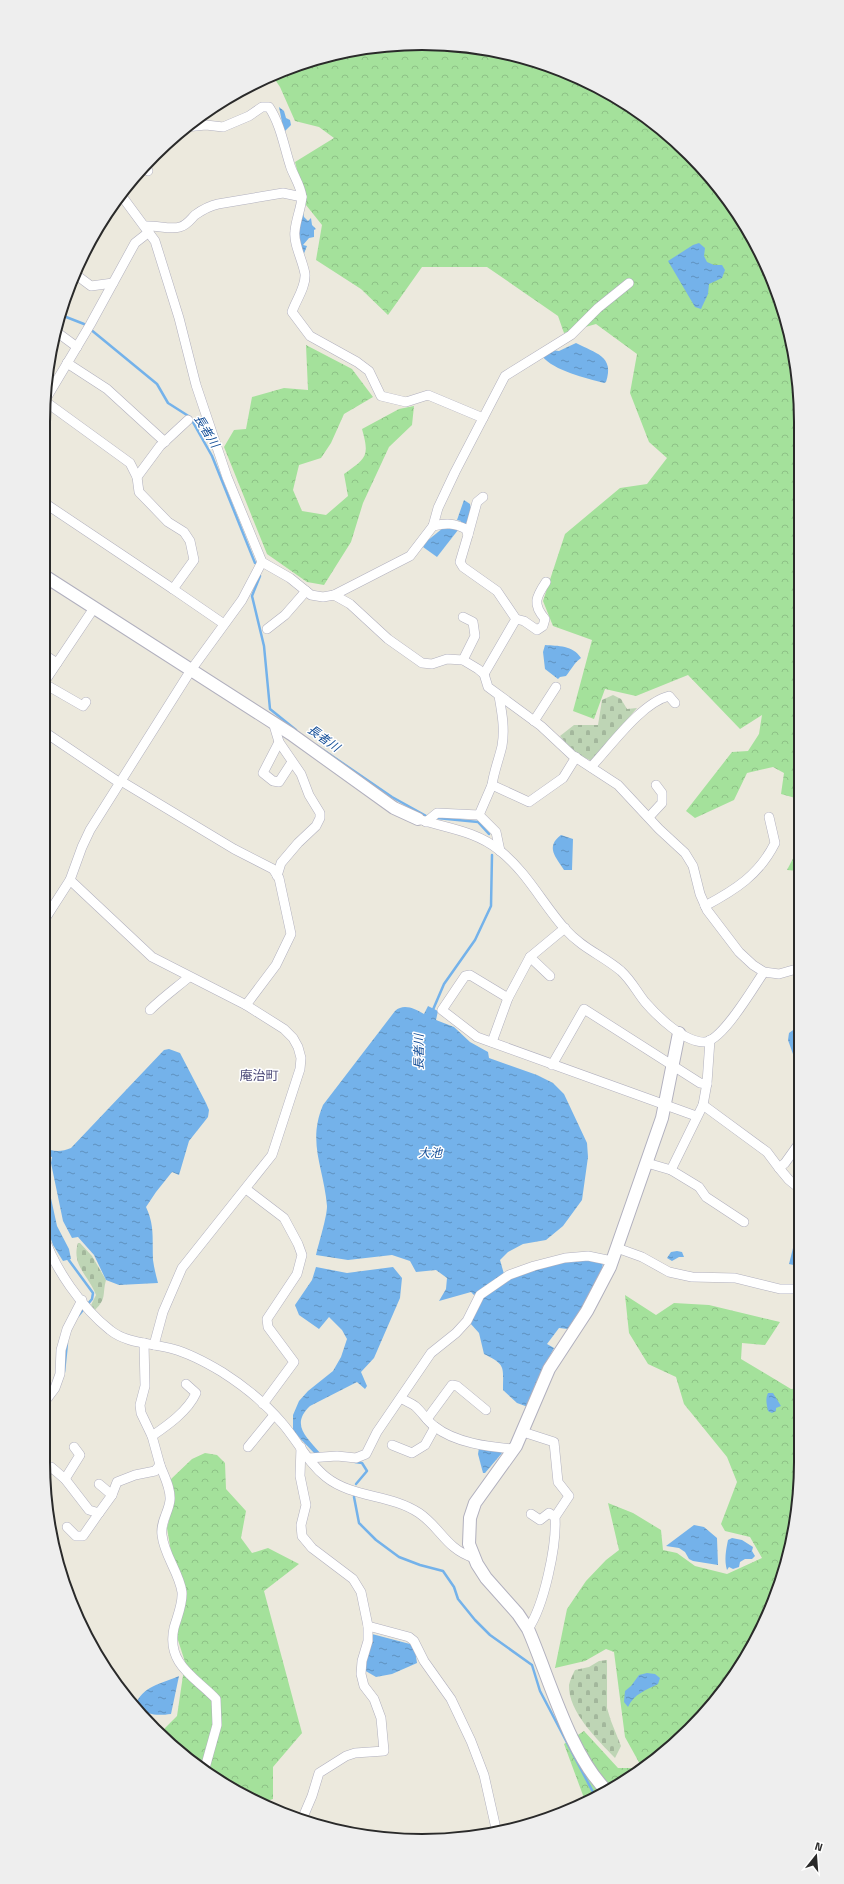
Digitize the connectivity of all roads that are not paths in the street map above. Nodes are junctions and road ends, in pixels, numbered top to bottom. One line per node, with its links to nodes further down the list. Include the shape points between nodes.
1 (198, 126): 2 (street, via 223,128 262,107 269,107 275,117)
2 (302, 197): 4 (street, via 283,193 218,204 208,207 178,228 155,225); 13 (street, via 294,232 305,275 303,289 296,298 292,312 310,336 369,371 380,396 406,402 428,395)
3 (124, 200): 4 (street)
4 (147, 229): 6 (street, via 135,243); 21 (street, via 169,283 196,385 216,446)
5 (79, 277): 6 (street, via 91,286)
6 (113, 283): 9 (street)
7 (629, 283): 13 (street, via 571,334 505,376)
8 (61, 335): 9 (street)
9 (77, 347): 10 (street)
10 (67, 363): 11 (street); 15 (street, via 107,389)
11 (52, 388)
12 (51, 405): 16 (street, via 130,463)
13 (483, 418): 19 (street, via 438,508)
14 (188, 420): 15 (street)
15 (165, 442): 16 (street)
16 (137, 477): 24 (street, via 139,492 168,522 184,532 190,541 194,560)
17 (483, 497): 20 (street, via 477,502)
18 (50, 507): 24 (street)
19 (433, 526): 20 (street, via 446,523 458,525 466,529); 26 (street, via 410,556)
20 (468, 535): 29 (street, via 460,562 463,567 496,591)
21 (262, 562): 25 (street, via 290,578); 30 (street, via 242,600)
22 (50, 580): 27 (street)
23 (546, 582): 29 (street, via 536,602 537,610 545,619 541,629 537,630)
24 (173, 589): 30 (street)
25 (306, 591): 26 (street, via 311,595 323,597); 31 (street, via 285,615)
26 (334, 595): 33 (street, via 350,604 388,639 422,663)
27 (94, 608): 34 (street); 35 (street)
28 (463, 617): 33 (street, via 473,622 475,636)
29 (516, 619): 37 (street)
30 (224, 624): 35 (street)
31 (267, 629)
32 (50, 658): 34 (street)
33 (463, 660): 37 (street)
34 (57, 663): 36 (street)
35 (191, 670): 44 (street); 50 (street)
36 (50, 673)
37 (484, 674): 40 (street, via 488,687)
38 (50, 687): 41 (street, via 83,706)
39 (556, 687): 43 (street)
40 (499, 696): 43 (street); 51 (street, via 504,723 502,746)
41 (86, 702)
42 (675, 703): 49 (street, via 668,696 661,698 637,715)
43 (534, 721): 47 (street)
44 (273, 722): 46 (street); 56 (street, via 394,808)
45 (50, 736): 50 (street)
46 (279, 742): 48 (street); 48 (street, via 263,773 279,782)
47 (576, 758): 49 (street); 51 (street, via 563,778 529,802)
48 (292, 762): 58 (street, via 320,813 320,818 316,826 281,864)
49 (591, 767): 54 (street, via 618,786)
50 (121, 782): 58 (street, via 273,870); 59 (street, via 90,830)
51 (492, 785): 53 (street)
52 (656, 785): 54 (street, via 662,793 662,803)
53 (479, 815): 56 (street, via 437,813); 57 (street, via 496,832)
54 (649, 817): 60 (street, via 685,853 693,866)
55 (769, 817): 60 (street, via 775,844 767,859 732,892)
56 (427, 819): 57 (street, via 480,838)
57 (500, 851): 62 (street, via 520,869)
58 (277, 876): 69 (street, via 291,934 276,965)
59 (70, 880): 61 (street); 67 (street, via 152,957)
60 (705, 906): 65 (street, via 740,952 752,965)
61 (50, 911)
62 (565, 928): 63 (street); 71 (street, via 588,950 622,972 645,1002)
63 (530, 957): 66 (street); 68 (street)
64 (794, 970): 65 (street, via 779,974)
65 (764, 972): 72 (street, via 726,1027)
66 (550, 976)
67 (189, 977): 69 (street); 70 (street, via 175,990 163,996)
68 (508, 998): 73 (street); 73 (street, via 470,975 465,976 442,1010 477,1036)
69 (246, 1005): 85 (street, via 284,1029 293,1038 301,1058 300,1069 272,1155)
70 (150, 1010)
71 (679, 1033): 72 (street, via 705,1042); 75 (street)
72 (710, 1040): 76 (street)
73 (492, 1042): 74 (street)
74 (552, 1065): 75 (street, via 584,1008); 77 (street)
75 (672, 1065): 76 (street, via 700,1083); 77 (street)
76 (707, 1084): 78 (street)
77 (666, 1105): 79 (street); 81 (street)
78 (703, 1105): 79 (street); 82 (street, via 766,1152)
79 (696, 1116): 83 (street)
80 (794, 1150): 82 (street)
81 (647, 1163): 83 (street); 87 (street)
82 (779, 1168): 84 (street)
83 (671, 1170): 86 (street, via 699,1187 706,1197)
84 (794, 1184)
85 (246, 1189): 93 (street, via 182,1268 163,1312); 97 (street, via 284,1218 302,1255 297,1274 267,1319 268,1327 294,1362)
86 (744, 1222)
87 (617, 1248): 89 (street); 90 (street, via 642,1257 669,1272 692,1278 735,1278 780,1289)
88 (50, 1252): 91 (street)
89 (612, 1261): 96 (street, via 588,1256 565,1258 509,1275 480,1295 467,1321 431,1353); 102 (street, via 591,1305 548,1369)
90 (794, 1289)
91 (82, 1300): 92 (street, via 117,1335); 95 (street, via 67,1330 61,1350 60,1374)
92 (144, 1343): 93 (street); 103 (street, via 145,1386 140,1405)
93 (154, 1345): 97 (street, via 186,1352 201,1360)
94 (186, 1384): 103 (street, via 196,1393 193,1400 167,1426)
95 (50, 1395)
96 (401, 1398): 100 (street, via 414,1406); 109 (street, via 376,1432 366,1454 356,1458)
97 (263, 1404): 99 (street)
98 (486, 1410): 100 (street, via 457,1386 452,1385)
99 (274, 1414): 106 (street); 107 (street)
100 (427, 1420): 101 (street)
101 (435, 1427): 104 (street, via 425,1445 412,1453); 108 (street, via 469,1442)
102 (523, 1432): 108 (street); 117 (street, via 554,1442 558,1482 570,1496)
103 (152, 1436): 110 (street)
104 (392, 1445)
105 (74, 1447): 112 (street, via 80,1455)
106 (248, 1447)
107 (301, 1447): 109 (street); 120 (street, via 300,1476 306,1505 301,1525 302,1536 312,1548 357,1585)
108 (514, 1449): 119 (street, via 475,1503 470,1518 469,1544)
109 (309, 1458): 119 (street, via 335,1483 411,1508 429,1522 455,1549)
110 (160, 1465): 114 (street, via 155,1471 117,1482); 122 (street, via 169,1489 170,1500 163,1521 162,1536 182,1593 172,1639 175,1652 179,1663 192,1679 216,1700 217,1725)
111 (50, 1468): 112 (street)
112 (65, 1479): 115 (street, via 89,1510)
113 (99, 1484): 114 (street)
114 (112, 1495): 115 (street)
115 (99, 1513): 118 (street, via 83,1536 76,1536)
116 (531, 1514): 117 (street, via 540,1520 549,1513)
117 (555, 1516): 121 (street, via 556,1528 547,1581 534,1621)
118 (68, 1527)
119 (474, 1558): 121 (street, via 486,1578)
120 (368, 1626): 124 (street, via 368,1641 361,1674 364,1686 374,1699 381,1718 384,1751 346,1756 318,1773); 125 (street, via 409,1637 414,1641 424,1661 451,1699 479,1759)
121 (528, 1629): 123 (street, via 577,1748)
122 (206, 1764)
123 (603, 1787)
124 (304, 1815)
125 (496, 1827)

